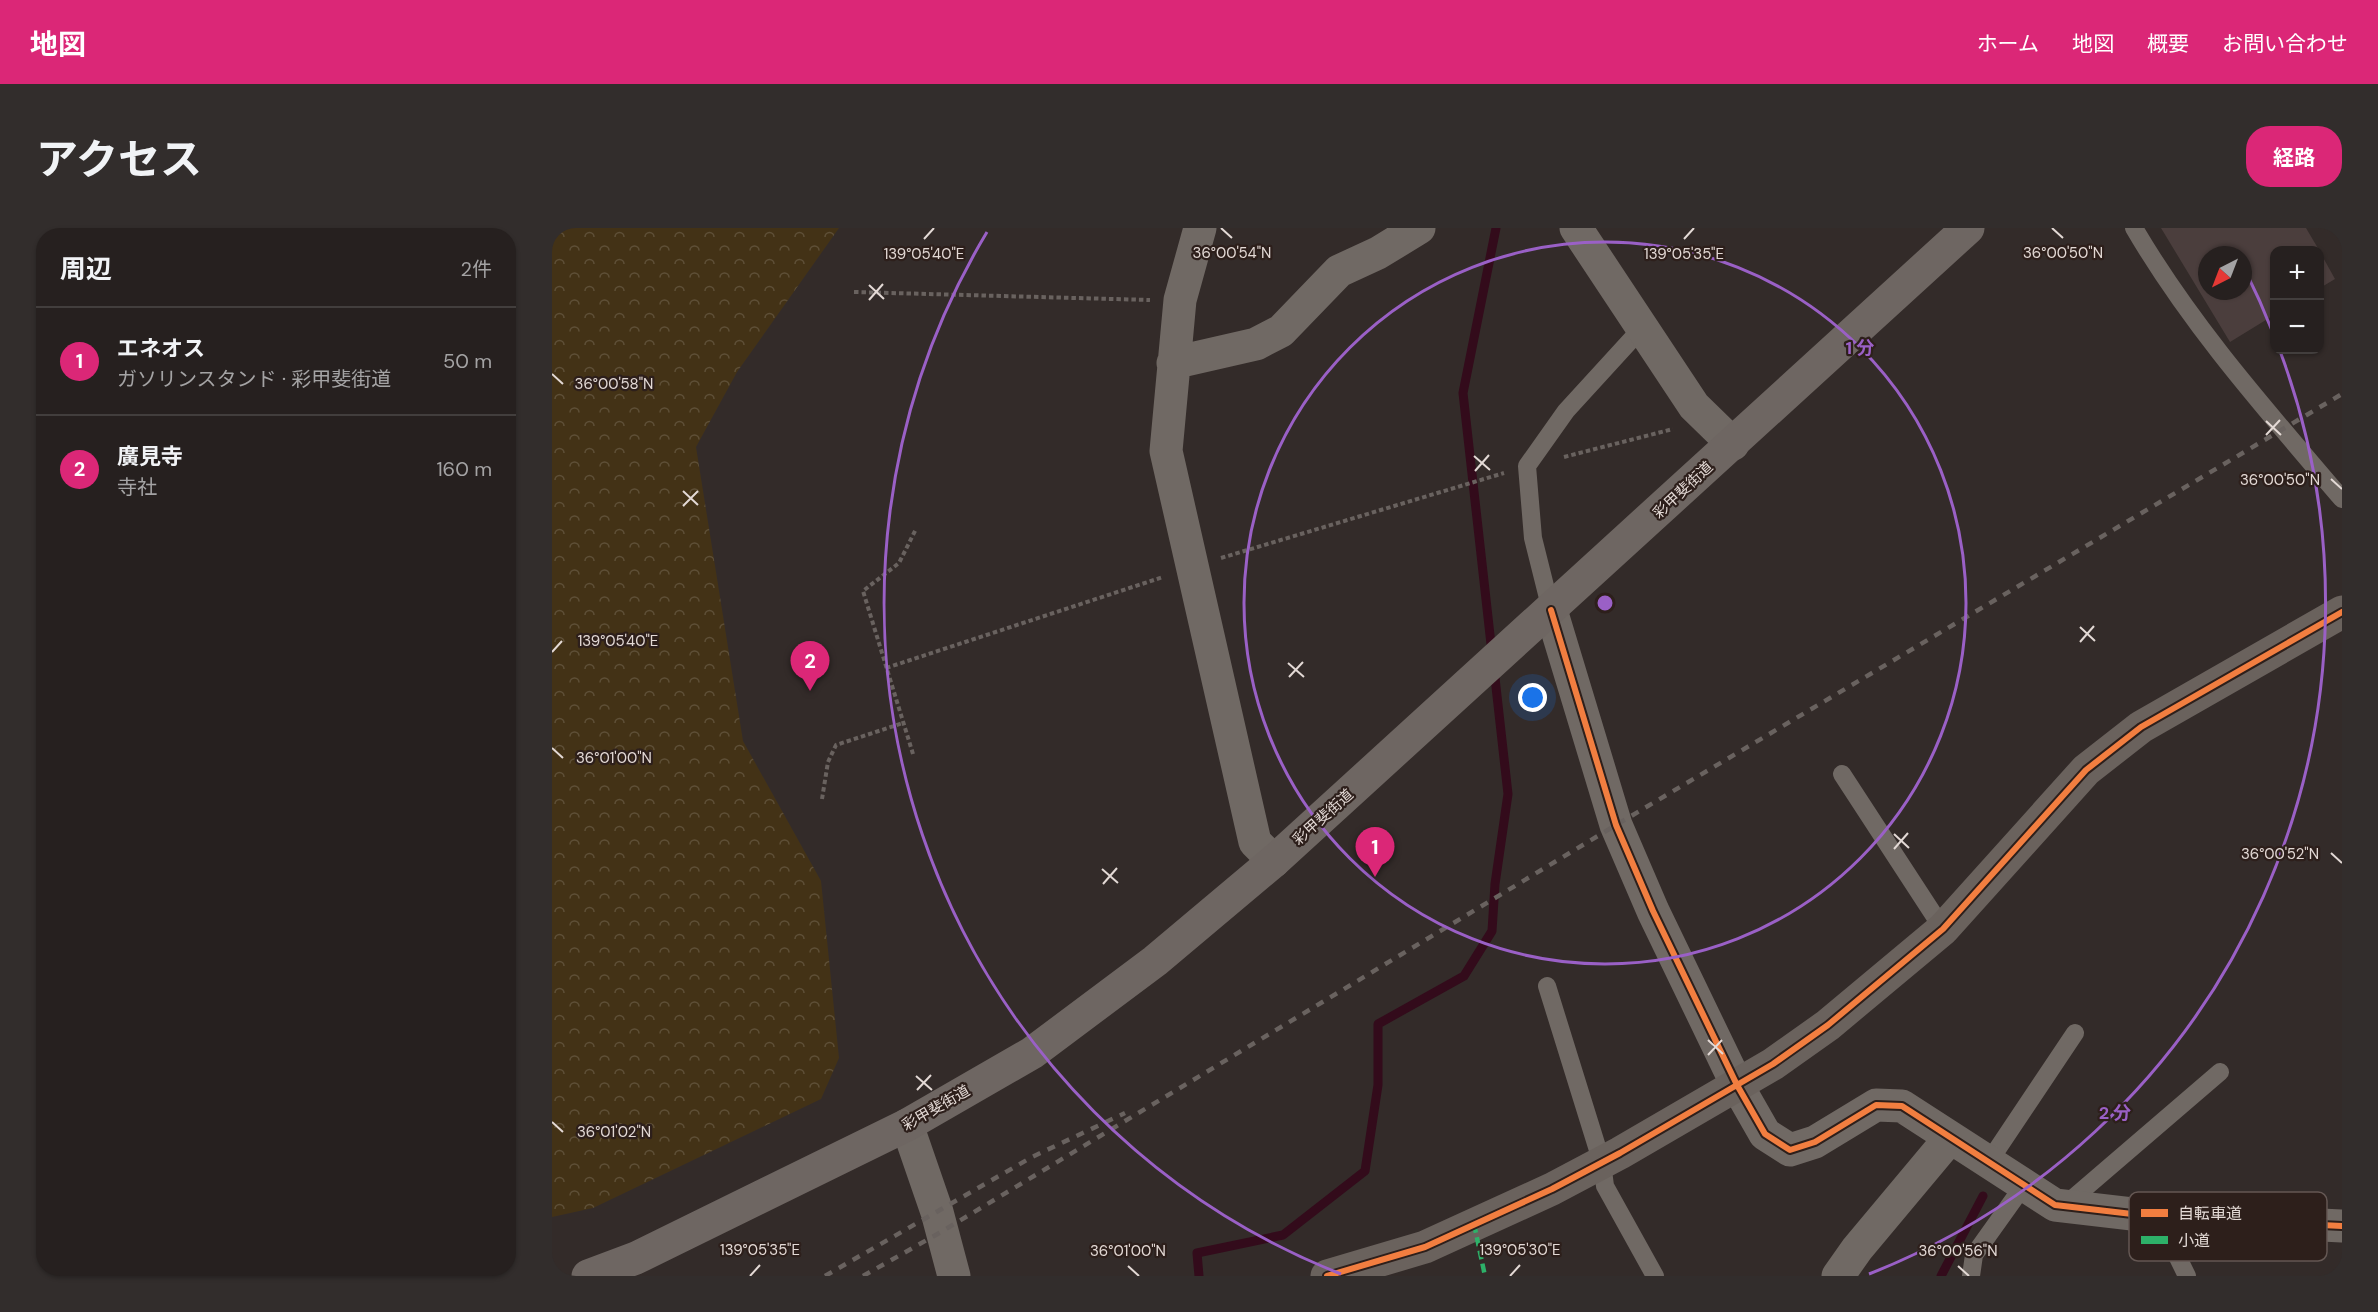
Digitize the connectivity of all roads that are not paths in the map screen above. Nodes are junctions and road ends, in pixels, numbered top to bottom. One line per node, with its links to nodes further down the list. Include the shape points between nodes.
1 (1200, 228): 7 (street, via 1180,300)
2 (1419, 228): 7 (street, via 1339,272 1281,331 1256,344)
3 (1576, 228): 6 (street)
4 (1968, 228): 8 (highway, 彩甲斐街道)
5 (2134, 228): 9 (lane, via 2165,281 2206,336)
6 (1641, 329): 8 (street, via 1694,406); 10 (lane, via 1566,411 1527,466 1533,538)
7 (1173, 363): 13 (street, via 1166,451 1255,842)
8 (1733, 444): 10 (highway, 彩甲斐街道)
9 (2342, 499)
10 (1551, 610): 13 (highway, 彩甲斐街道); 18 (street, via 1616,825)
11 (2342, 612): 14 (street, via 2112,748 2086,770)
12 (1842, 774): 14 (lane)
13 (1274, 861): 19 (highway, 彩甲斐街道, via 1155,961 1032,1053)
14 (1943, 929): 18 (street, via 1828,1025)
15 (1547, 986): 21 (lane)
16 (2075, 1033): 22 (lane)
17 (2220, 1072): 24 (lane)
18 (1737, 1085): 20 (street, via 1765,1134 1790,1150 1815,1142 1876,1105 1902,1106); 21 (street)
19 (907, 1125): 29 (highway, 彩甲斐街道, via 636,1257); 30 (street)
20 (1949, 1138): 22 (street); 33 (street)
21 (1602, 1163): 31 (street, via 1425,1247); 32 (lane, via 1605,1186)
22 (1988, 1163): 23 (street)
23 (2024, 1185): 24 (street); 34 (lane, via 1974,1255)
24 (2064, 1206): 25 (street)
25 (2129, 1214)
26 (2327, 1225): 27 (street)
27 (2342, 1226)
28 (2180, 1261): 35 (lane)
29 (588, 1276)
30 (954, 1276)
31 (1327, 1276)
32 (1655, 1276)
33 (1838, 1276)
34 (1971, 1276)
35 (2187, 1276)

